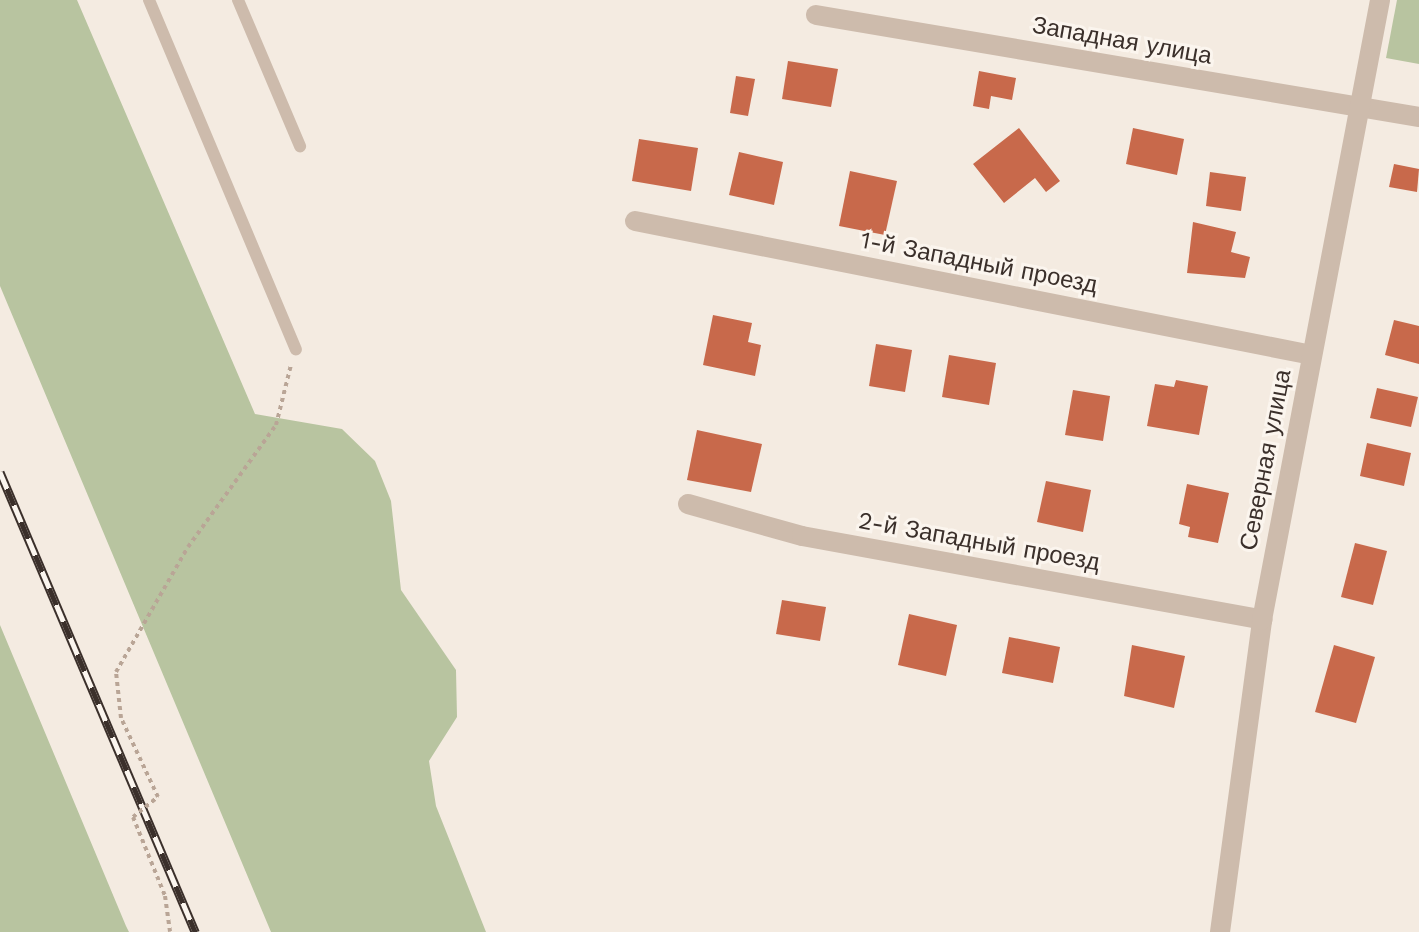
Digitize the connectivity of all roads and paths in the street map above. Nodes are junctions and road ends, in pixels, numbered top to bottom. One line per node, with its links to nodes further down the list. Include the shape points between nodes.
1 (149, 0): 9 (lane)
2 (238, 0): 7 (lane)
3 (1380, 0): 5 (street, Северная улица)
4 (816, 15): 5 (street, Западная улица)
5 (1360, 105): 6 (street, Западная улица); 10 (street, Северная улица)
6 (1419, 117)
7 (300, 146)
8 (635, 221): 10 (street, 1-й Западный проезд)
9 (296, 349): 13 (path, bridge, via 276,425 188,547 116,672 121,718 158,797 133,817 165,896)
10 (1312, 355): 12 (street, Северная улица)
11 (688, 504): 12 (street, 2-й Западный проезд, via 802,536)
12 (1262, 620): 14 (street, Северная улица)
13 (170, 932)
14 (1220, 932)

